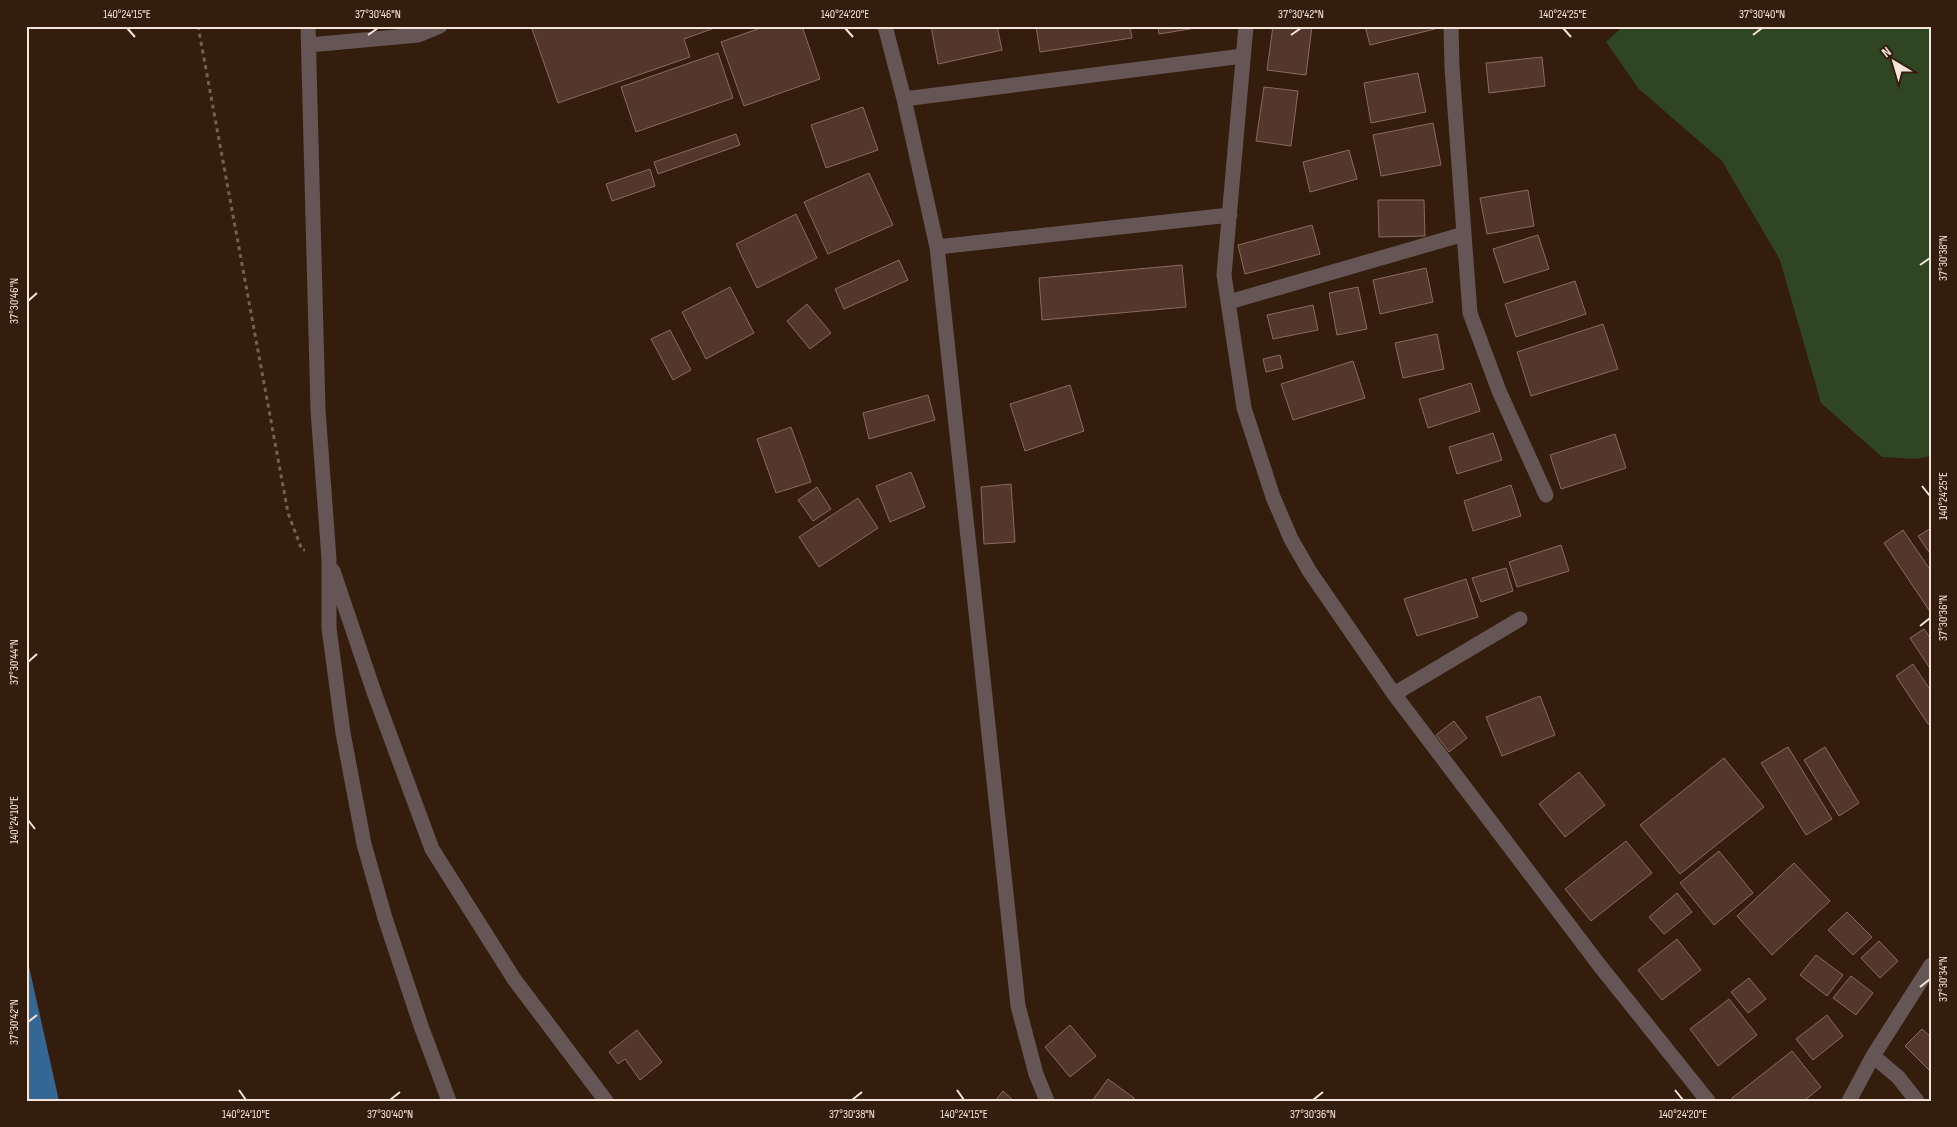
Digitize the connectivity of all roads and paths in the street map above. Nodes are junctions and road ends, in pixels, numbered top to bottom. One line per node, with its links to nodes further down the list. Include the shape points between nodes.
1 (198, 26): 15 (path, via 288,513 302,550)
2 (308, 26): 7 (street)
3 (440, 26): 7 (street, via 418,35)
4 (885, 26): 9 (street)
5 (1246, 26): 8 (street)
6 (1451, 26): 11 (street)
7 (309, 45): 15 (street, via 318,410)
8 (1243, 56): 9 (street); 10 (street)
9 (904, 99): 12 (street)
10 (1230, 215): 12 (street); 13 (street, via 1224,274)
11 (1464, 234): 13 (street); 14 (street, via 1470,313 1499,392)
12 (937, 247): 22 (street, via 1018,1006 1036,1074)
13 (1229, 302): 17 (street, via 1244,408 1273,497 1310,572)
14 (1546, 495)
15 (329, 559): 20 (street, via 329,628 343,733 364,844 394,945); 21 (street, via 432,850 514,979)
16 (1520, 619): 17 (street)
17 (1394, 694): 23 (street, via 1600,966)
18 (1931, 965): 19 (street)
19 (1873, 1056): 24 (street); 25 (street)
20 (449, 1101)
21 (606, 1101)
22 (1047, 1101)
23 (1708, 1101)
24 (1849, 1101)
25 (1917, 1101)

